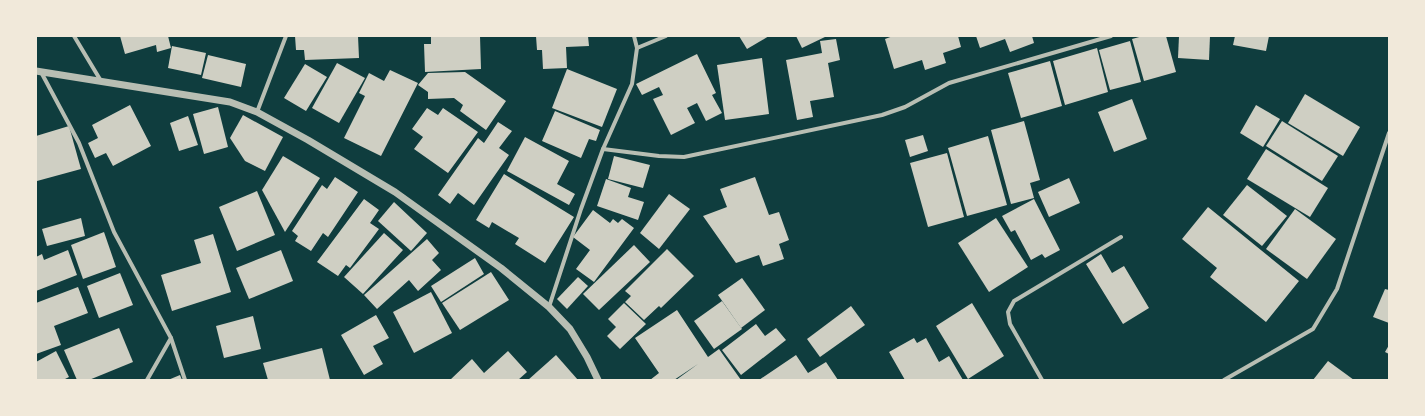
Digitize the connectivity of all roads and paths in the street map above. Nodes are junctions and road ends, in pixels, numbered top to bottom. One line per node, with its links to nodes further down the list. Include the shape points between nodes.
1 (74, 36): 8 (street)
2 (286, 36): 9 (street)
3 (634, 36): 6 (street)
4 (666, 36): 6 (street)
5 (1111, 36): 11 (street, via 949,83 905,107 875,117 684,157)
6 (637, 48): 11 (street, via 632,84)
7 (38, 70): 8 (street); 14 (street, via 79,142 114,232)
8 (101, 82): 9 (street, via 230,102)
9 (257, 112): 13 (street, via 395,192 501,268)
10 (1389, 133): 19 (street, via 1337,289 1313,329)
11 (603, 149): 13 (street)
12 (1121, 237): 18 (street, via 1014,302 1008,312 1010,324)
13 (549, 307): 17 (street, via 570,329)
14 (171, 338): 15 (street); 16 (street)
15 (147, 380)
16 (185, 380)
17 (598, 380)
18 (1042, 380)
19 (1224, 380)

